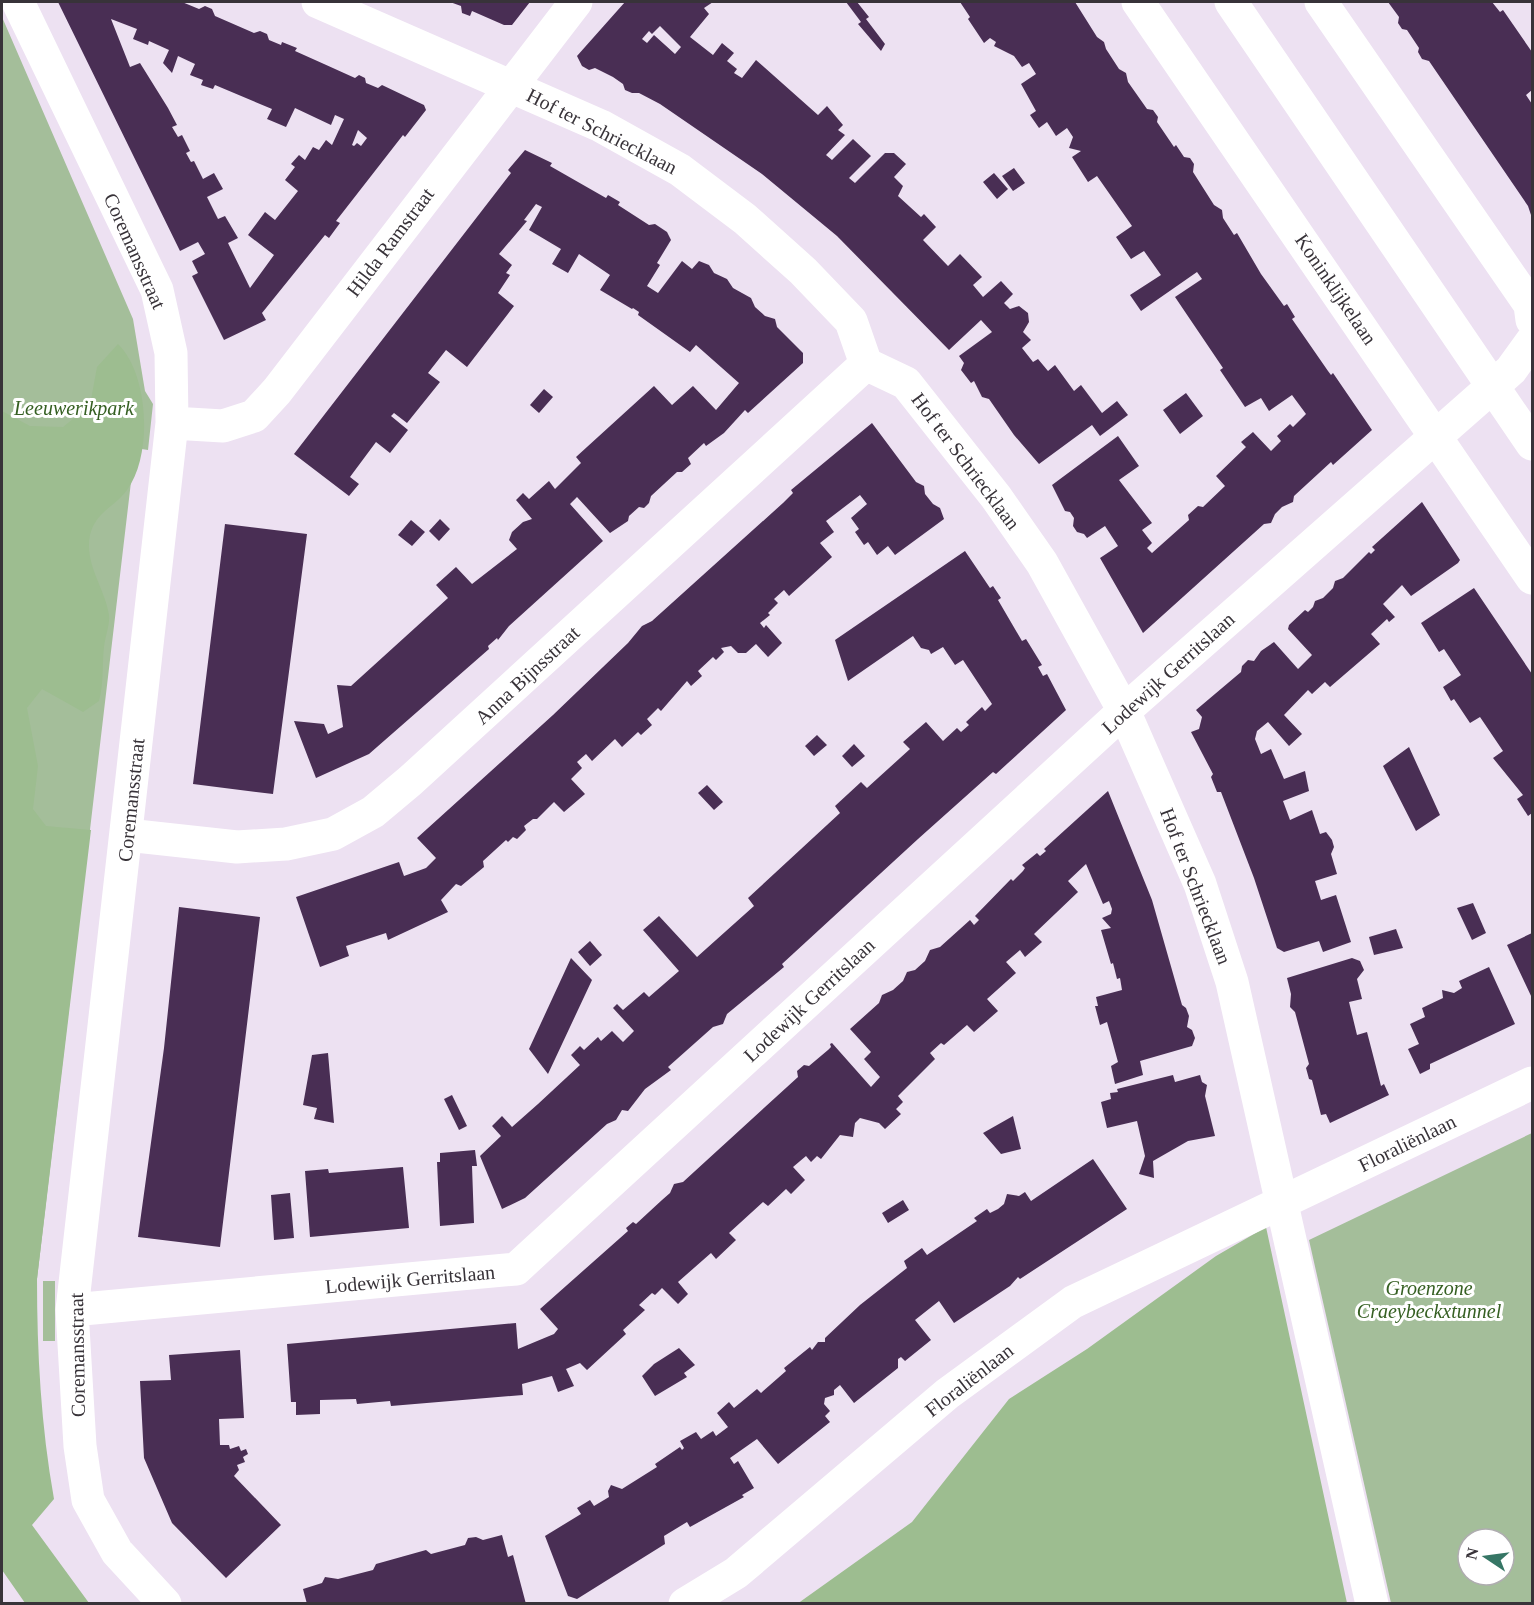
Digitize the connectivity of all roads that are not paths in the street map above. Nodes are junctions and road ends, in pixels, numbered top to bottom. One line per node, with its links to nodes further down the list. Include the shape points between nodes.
1 (18, 2): 12 (street, Coremansstraat, via 157,290 171,353)
2 (318, 2): 7 (street, Hof ter Schriecklaan)
3 (576, 2): 7 (street, Hilda Ramstraat)
4 (1138, 2): 13 (street, Koninklijkelaan)
5 (1231, 2): 11 (street)
6 (1321, 2): 8 (street, via 1530,305)
7 (511, 85): 10 (street, Hof ter Schriecklaan, via 602,126 680,170 745,219 851,321); 12 (street, Hilda Ramstraat, via 277,392 254,416 223,426)
8 (1533, 320)
9 (1533, 341): 11 (street, Lodewijk Gerritslaan)
10 (866, 364): 16 (street, Hof ter Schriecklaan, via 906,383 996,497 1042,563); 17 (street, Anna Bijnsstraat, via 373,812 333,834 286,844 237,848)
11 (1493, 386): 13 (street, Lodewijk Gerritslaan); 14 (street)
12 (172, 423): 17 (street, Coremansstraat)
13 (1436, 436): 15 (street, Koninklijkelaan); 16 (street, Lodewijk Gerritslaan)
14 (1533, 444)
15 (1533, 578)
16 (1124, 711): 19 (street, Hof ter Schriecklaan, via 1218,934); 20 (street, Lodewijk Gerritslaan, via 516,1269)
17 (127, 835): 20 (street, Coremansstraat)
18 (1533, 1083): 19 (street, Floraliënlaan)
19 (1282, 1203): 22 (street, Floraliënlaan, via 1073,1302 947,1394 736,1573); 23 (street)
20 (72, 1310): 21 (street, Coremansstraat, via 80,1446 88,1500 117,1552)
21 (165, 1604)
22 (685, 1604)
23 (1372, 1604)

